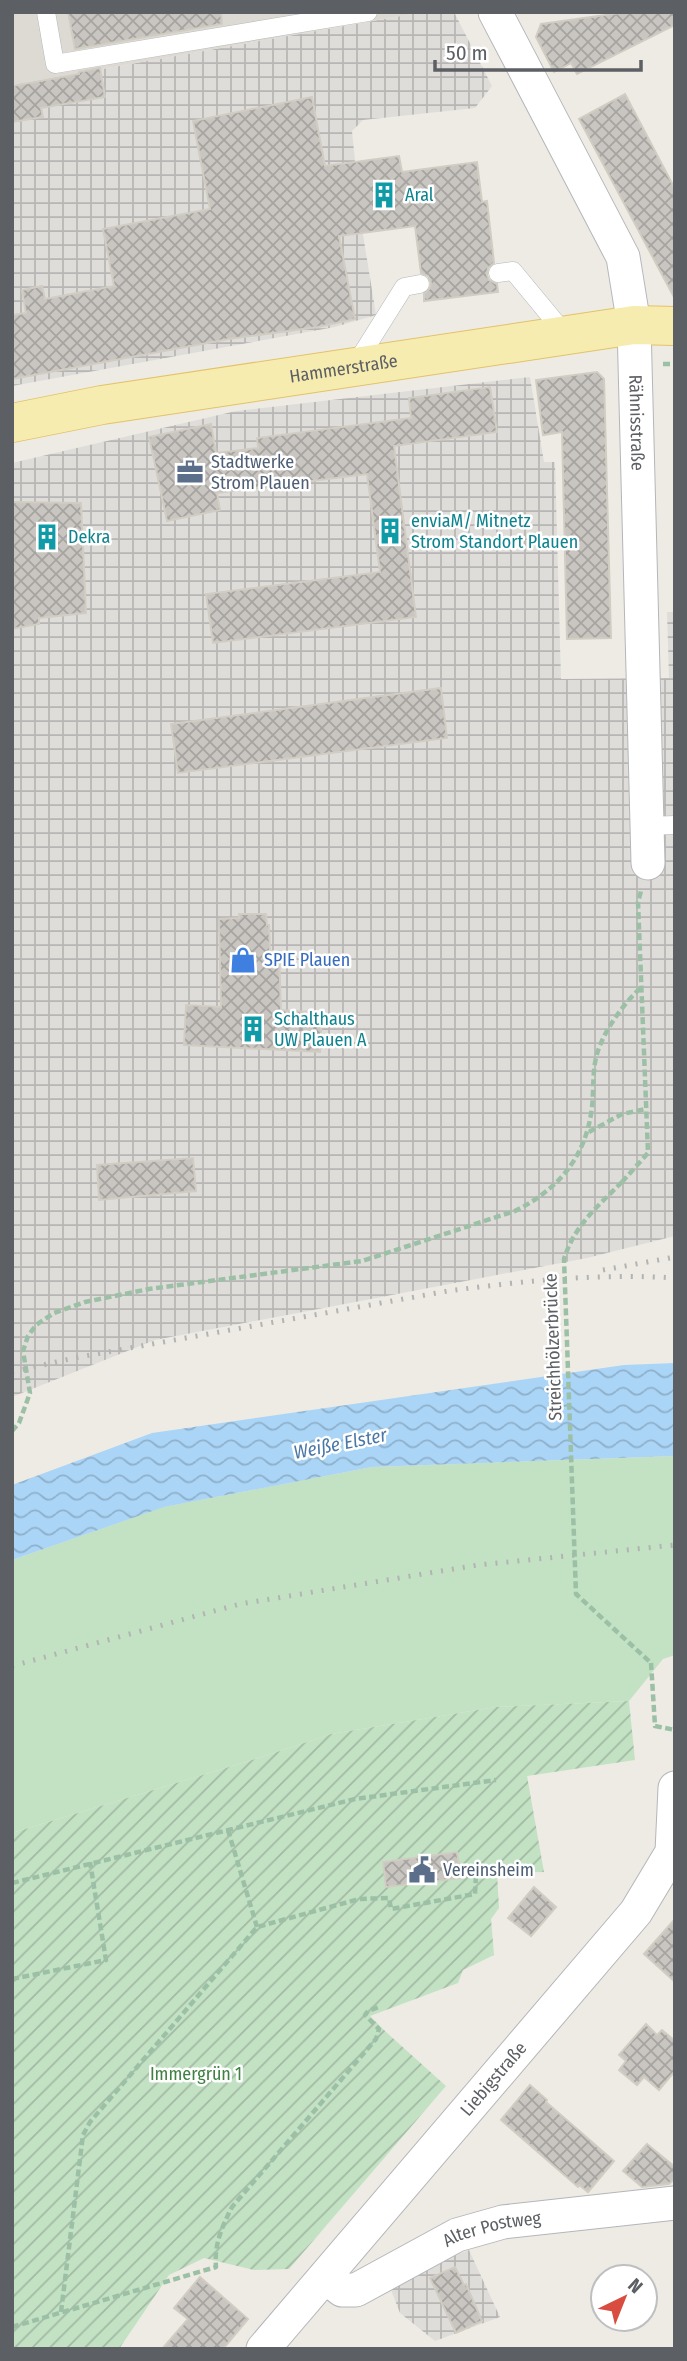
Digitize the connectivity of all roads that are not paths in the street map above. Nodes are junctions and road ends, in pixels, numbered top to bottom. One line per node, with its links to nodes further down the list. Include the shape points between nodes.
1 (46, 12): 2 (lane, via 55,64)
2 (368, 12)
3 (495, 12): 6 (street, Rähnisstraße, via 623,257)
4 (498, 273): 8 (lane, via 513,271)
5 (420, 285): 9 (lane, via 404,287)
6 (634, 324): 7 (main road, Hammerstraße); 8 (main road, Hammerstraße); 11 (street, Rähnisstraße)
7 (675, 326)
8 (566, 335): 9 (main road, Hammerstraße)
9 (354, 367): 10 (main road, Hammerstraße)
10 (12, 423)
11 (661, 825): 12 (street, Rähnisstraße)
12 (648, 863)
13 (675, 1788): 15 (street, Liebigstraße, via 672,1852 636,1912)
14 (675, 2203): 15 (street, Alter Postweg, via 503,2222 457,2235 356,2290 342,2290)
15 (325, 2277): 16 (street, Liebigstraße)
16 (263, 2349)

